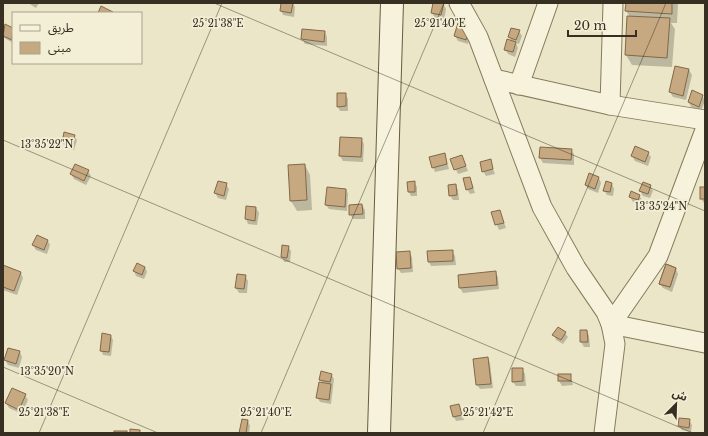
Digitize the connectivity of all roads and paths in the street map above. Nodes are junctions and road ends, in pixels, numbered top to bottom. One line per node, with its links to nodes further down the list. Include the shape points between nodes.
1 (392, 3): 12 (street)
2 (459, 3): 5 (street, via 478,37)
3 (548, 3): 6 (street)
4 (613, 3): 7 (street)
5 (494, 79): 6 (street); 10 (street, via 542,207)
6 (519, 85): 7 (street)
7 (610, 106): 8 (street)
8 (705, 120)
9 (705, 130): 10 (street, via 658,256)
10 (611, 324): 11 (street); 13 (street, via 615,344)
11 (705, 343)
12 (380, 433)
13 (604, 433)

